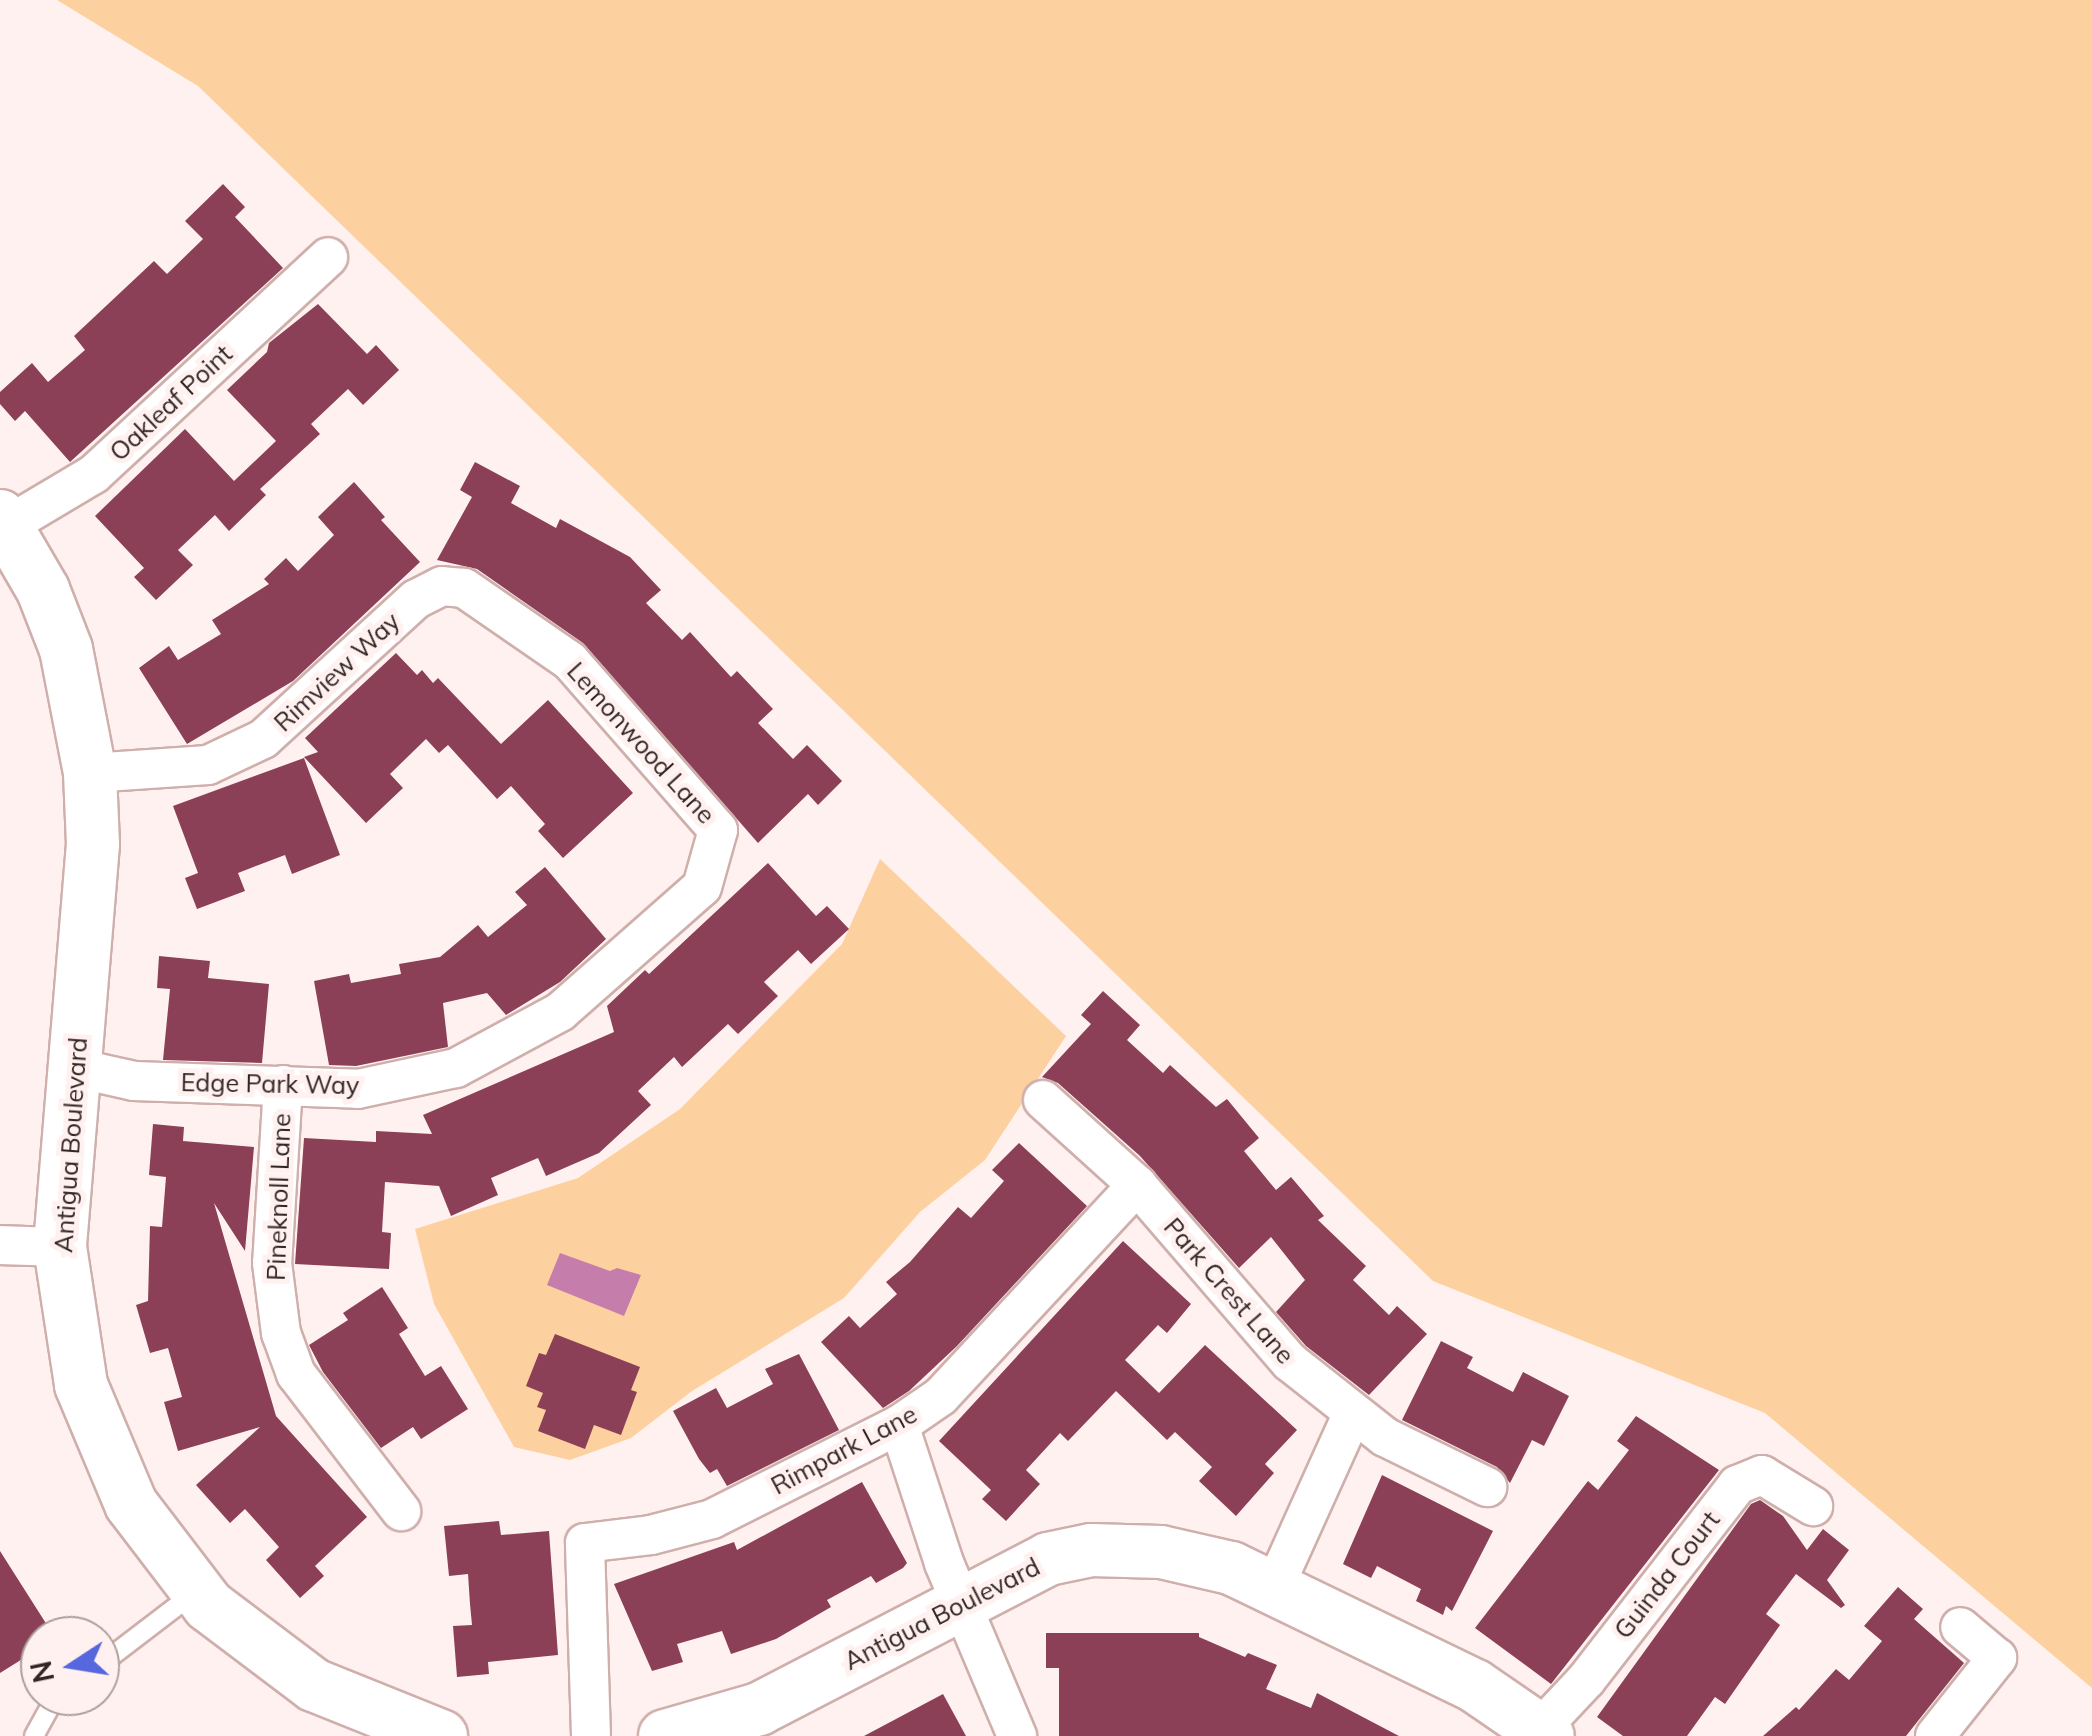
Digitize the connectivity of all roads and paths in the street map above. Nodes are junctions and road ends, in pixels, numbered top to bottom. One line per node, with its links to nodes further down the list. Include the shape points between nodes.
1 (328, 257): 2 (street, Oakleaf Point, via 94,474)
2 (2, 524): 4 (street, Antigua Boulevard, via 43,590 66,649)
3 (464, 588): 4 (street, Rimview Way, via 442,586 416,599 263,739 208,765); 5 (street, Lemonwood Lane, via 570,661)
4 (90, 773): 6 (street, Antigua Boulevard, via 93,844)
5 (718, 830): 7 (street, Edge Park Way, via 702,887 560,1012 456,1068 358,1089)
6 (76, 1068): 7 (street, Edge Park Way, via 134,1081); 11 (street, Antigua Boulevard)
7 (282, 1085): 16 (street, Pineknoll Lane, via 272,1264 281,1333 296,1374)
8 (1043, 1100): 9 (street, Park Crest Lane)
9 (1137, 1184): 12 (street, Park Crest Lane, via 1290,1362); 13 (street, Rimpark Lane, via 941,1396)
10 (0, 1244): 11 (street)
11 (60, 1247): 18 (street, Antigua Boulevard, via 81,1386 130,1504)
12 (1352, 1413): 14 (street, Park Crest Lane); 17 (street)
13 (899, 1425): 19 (street); 24 (street, Rimpark Lane, via 712,1519 585,1543)
14 (1486, 1487)
15 (1814, 1506): 22 (street, Guinda Court, via 1762,1475 1737,1485)
16 (401, 1511)
17 (1273, 1590): 19 (street, Antigua Boulevard, via 1231,1568 1161,1552 1090,1550 1048,1559); 22 (street, Antigua Boulevard, via 1474,1686)
18 (197, 1591): 21 (lane); 23 (street, Antigua Boulevard, via 314,1685)
19 (960, 1603): 25 (street, Antigua Boulevard, via 758,1710); 26 (street)
20 (1960, 1628): 27 (street, via 1997,1658)
21 (120, 1649)
22 (1544, 1733)
23 (440, 1736)
24 (591, 1736)
25 (665, 1736)
26 (1017, 1736)
27 (1935, 1736)

